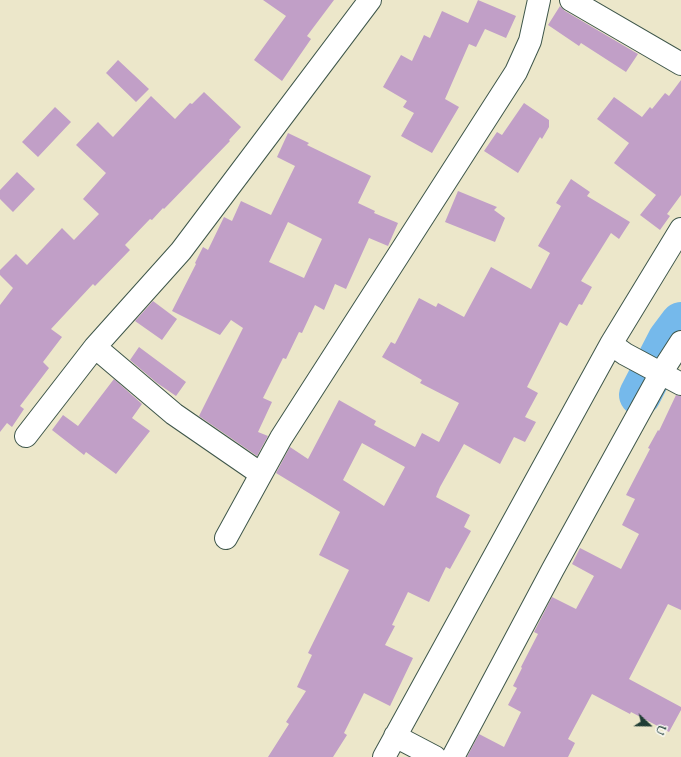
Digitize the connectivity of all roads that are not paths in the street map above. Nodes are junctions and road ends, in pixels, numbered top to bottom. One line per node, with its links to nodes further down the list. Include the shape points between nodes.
1 (370, 0): 7 (street, via 180,251)
2 (539, 0): 12 (street, via 530,41 516,72)
3 (571, 0): 4 (street)
4 (681, 64)
5 (681, 229): 8 (street)
6 (681, 342): 9 (street)
7 (95, 347): 11 (street); 12 (street, via 174,414)
8 (618, 349): 9 (street); 14 (street)
9 (658, 372): 10 (street); 17 (street)
10 (681, 384)
11 (26, 436)
12 (261, 474): 13 (street)
13 (226, 538)
14 (395, 736): 15 (street); 16 (street)
15 (431, 756)
16 (384, 757)
17 (453, 757)

